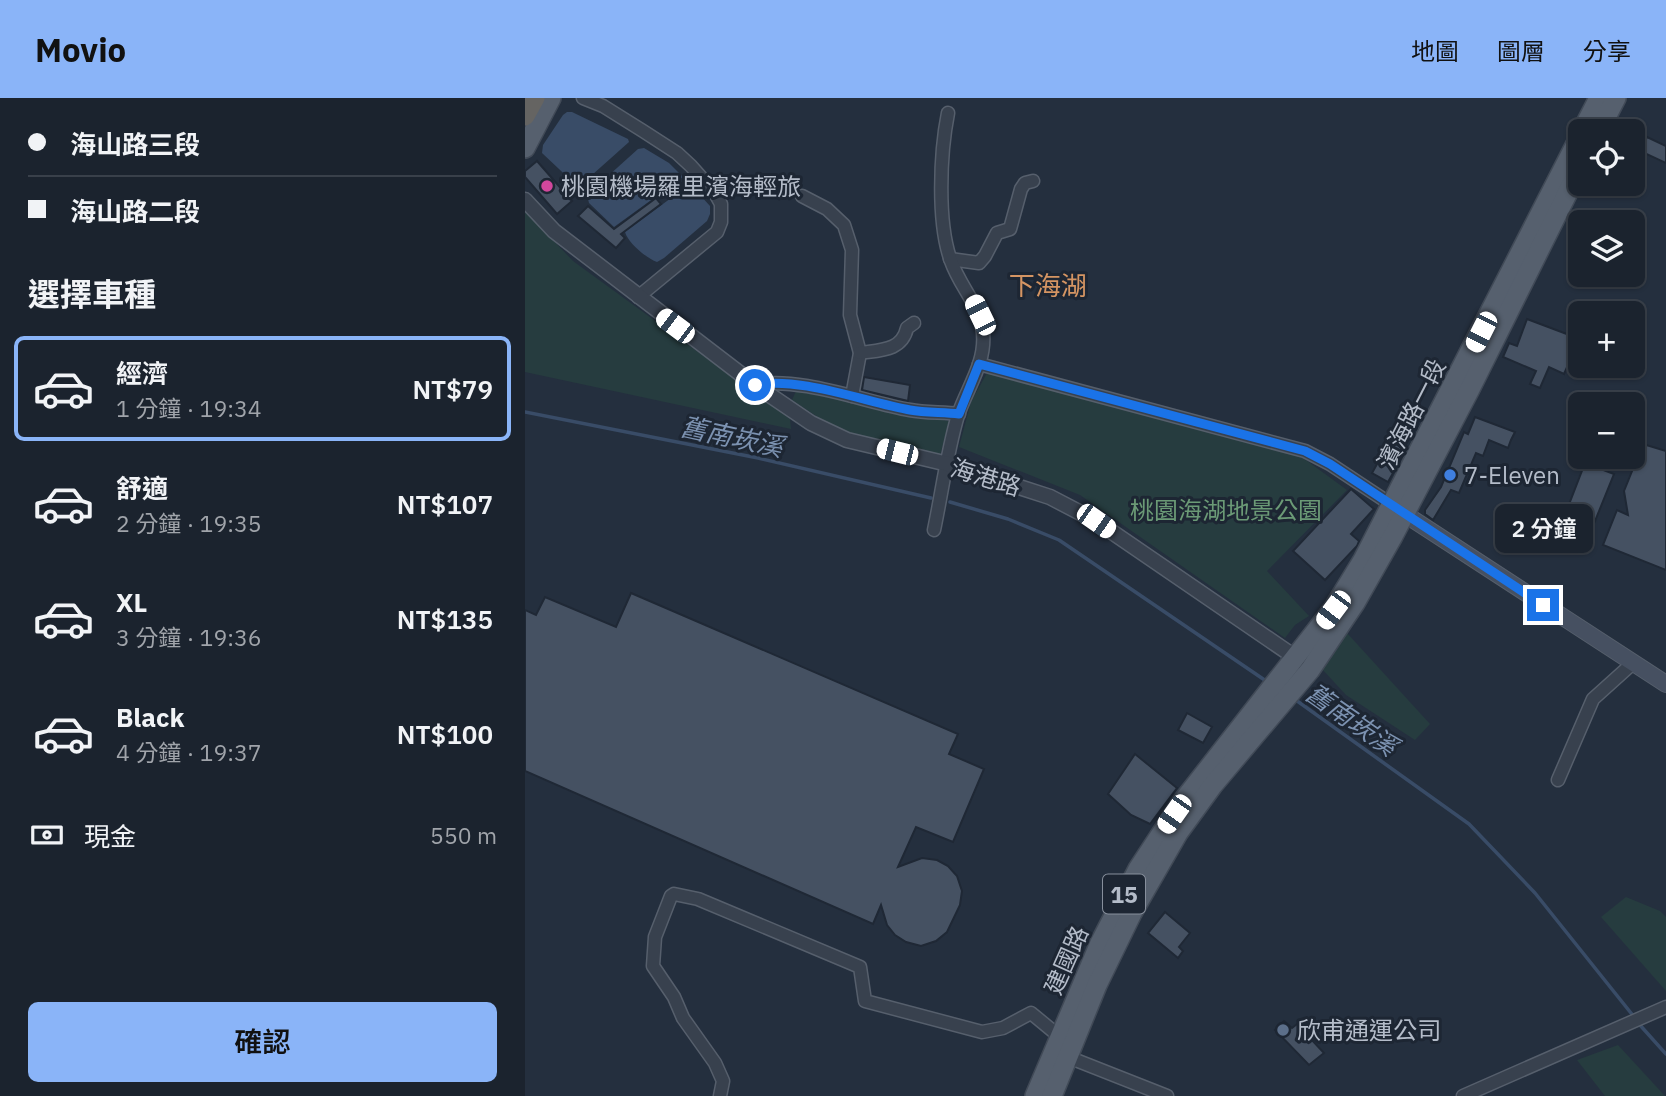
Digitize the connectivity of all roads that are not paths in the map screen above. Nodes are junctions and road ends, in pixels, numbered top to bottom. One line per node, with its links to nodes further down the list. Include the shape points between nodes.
1 (535, 98): 7 (highway)
2 (551, 98): 10 (main road)
3 (583, 98): 18 (street, via 677,153 721,204 717,232)
4 (1599, 98): 8 (main road, 濱海路一段 / 15)
5 (1616, 98): 9 (main road)
6 (948, 113): 16 (street, via 942,153 944,230)
7 (525, 116)
8 (1588, 119)
9 (1605, 119)
10 (525, 148)
11 (1568, 162): 17 (main road, 濱海路一段 / 15)
12 (1033, 181): 16 (street, via 1021,189 1010,229 996,233 979,263)
13 (1568, 189): 17 (main road, 濱海路一段 / 15)
14 (803, 196): 20 (street, via 844,225 852,250 850,315)
15 (525, 200): 18 (street, 海港路, via 554,232)
16 (950, 259): 21 (street, via 980,315 984,336)
17 (1517, 276): 26 (main road, 濱海路一段 / 15, via 1470,389)
18 (638, 297): 22 (street, 海港路)
19 (913, 323): 20 (street, via 898,345)
20 (860, 353): 23 (street)
21 (979, 364): 24 (street); 26 (street, via 1305,451)
22 (755, 385): 23 (street, via 773,382); 25 (street, 海港路, via 811,423 847,440)
23 (852, 396): 24 (street, via 911,410)
24 (959, 414): 25 (street)
25 (948, 464): 27 (street); 29 (street, 海港路, via 1050,497 1096,521)
26 (1398, 510): 28 (main road); 29 (main road, 濱海路一段 / 15, via 1355,603)
27 (934, 530)
28 (1633, 663): 30 (main road); 32 (street, via 1593,699)
29 (1300, 669): 31 (main road, 15)
30 (1666, 684)
31 (1260, 716): 34 (main road, 建國路 / 15, via 1182,802 1138,869); 35 (main road, 建國路 / 15, via 1178,833 1113,951)
32 (1558, 780)
33 (1666, 1007): 40 (street)
34 (1059, 1037): 36 (street, via 1031,1013 1003,1028 982,1032 865,1001 860,967 698,899 674,894 655,937 653,967 715,1063 723,1082); 37 (main road, 建國路 / 15)
35 (1068, 1057): 38 (main road, 建國路 / 15); 39 (street)
36 (720, 1096)
37 (1035, 1096)
38 (1052, 1096)
39 (1167, 1096)
40 (1463, 1096)

